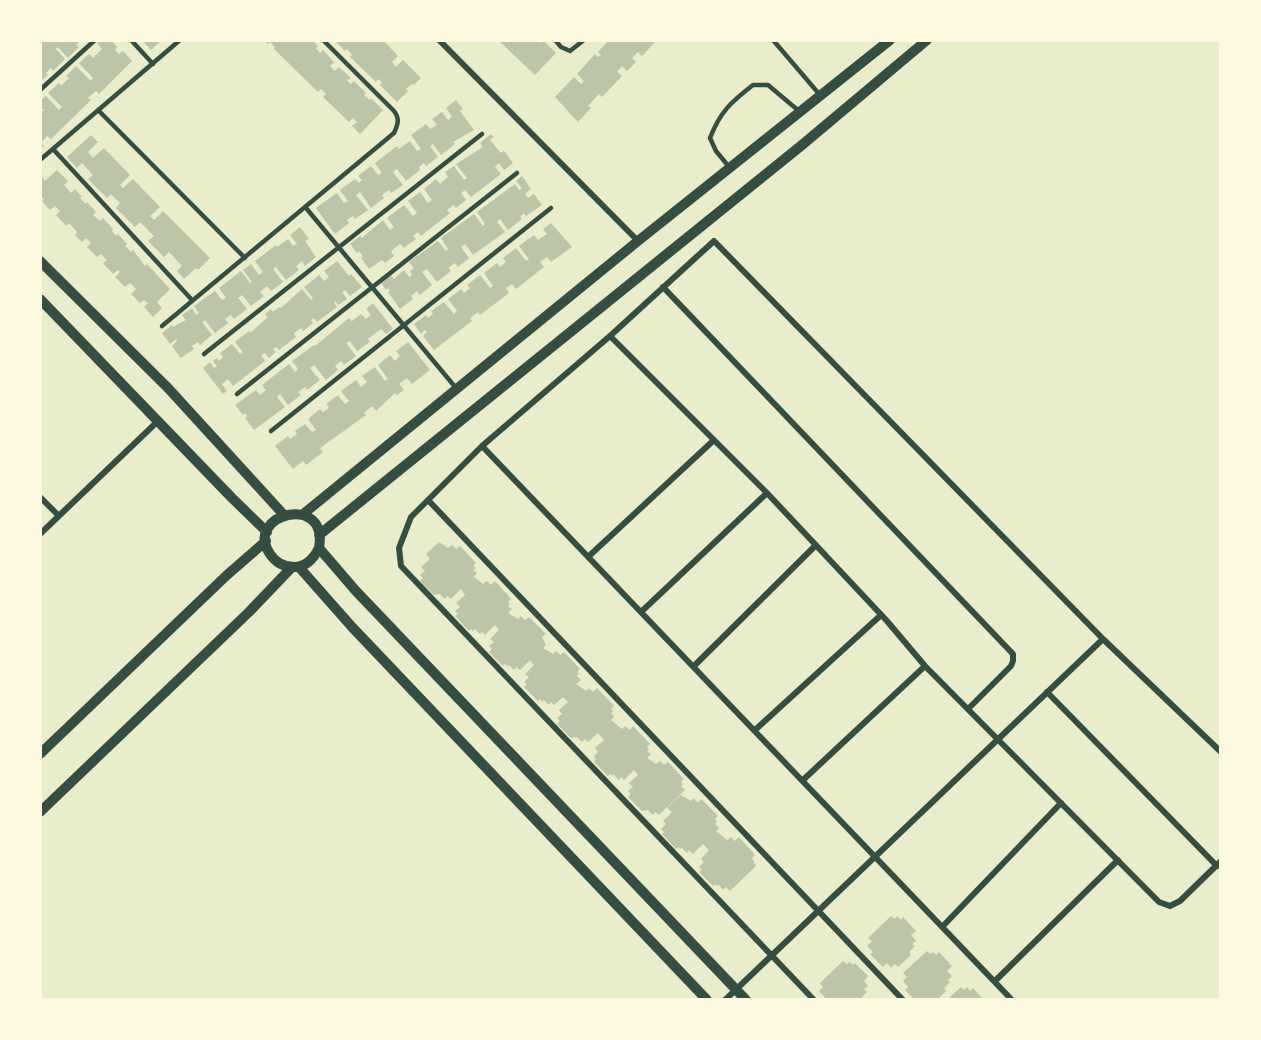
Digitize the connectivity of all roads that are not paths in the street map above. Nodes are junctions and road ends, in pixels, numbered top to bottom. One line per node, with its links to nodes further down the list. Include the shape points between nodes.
1 (95, 40): 12 (lane)
2 (131, 40): 11 (lane)
3 (180, 40): 11 (lane)
4 (323, 40): 21 (lane, via 394,111 399,124 389,140)
5 (439, 40): 23 (street)
6 (555, 40): 7 (lane, via 570,51)
7 (584, 40)
8 (773, 40): 13 (lane)
9 (890, 40): 13 (street)
10 (927, 40): 48 (street)
11 (153, 64): 14 (lane)
12 (40, 90)
13 (821, 96): 15 (street)
14 (98, 110): 17 (lane); 25 (lane)
15 (800, 112): 19 (street); 19 (lane, via 768,85 753,85 735,99 717,120 710,138)
16 (482, 134): 24 (lane)
17 (53, 149): 18 (lane); 30 (lane)
18 (40, 160)
19 (730, 168): 23 (street)
20 (517, 173): 28 (lane)
21 (306, 208): 24 (lane); 25 (lane)
22 (551, 208): 31 (lane)
23 (638, 241): 35 (street)
24 (339, 248): 28 (lane); 34 (lane)
25 (245, 258): 30 (lane)
26 (40, 261): 44 (street, via 168,388)
27 (663, 286): 33 (street); 56 (street, via 714,241); 60 (street, via 1013,654 1011,666)
28 (371, 287): 31 (lane); 36 (lane)
29 (40, 300): 37 (street)
30 (192, 300): 32 (lane)
31 (405, 324): 35 (lane); 38 (lane)
32 (162, 326)
33 (610, 336): 39 (street); 40 (street)
34 (204, 354)
35 (456, 389): 45 (street)
36 (237, 394)
37 (158, 421): 46 (street); 49 (street)
38 (271, 431)
39 (714, 440): 41 (street); 52 (street)
40 (482, 446): 43 (street); 52 (street)
41 (767, 493): 50 (street); 54 (street)
42 (40, 497): 46 (street)
43 (428, 500): 71 (street); 73 (street, via 411,517 399,548 401,566)
44 (284, 514): 45 (street); 49 (street, via 271,524)
45 (302, 515): 48 (street, via 310,519)
46 (59, 516): 47 (street)
47 (40, 534)
48 (319, 535): 51 (street)
49 (266, 536): 53 (street, via 271,556 284,566); 64 (street)
50 (816, 545): 55 (street); 57 (street)
51 (319, 548): 53 (street, via 311,560); 75 (street)
52 (588, 556): 54 (street)
53 (296, 567): 67 (street); 76 (street)
54 (641, 612): 57 (street)
55 (881, 615): 58 (street); 61 (street)
56 (1103, 639): 59 (street); 63 (street)
57 (694, 666): 61 (street)
58 (925, 666): 60 (street); 65 (street)
59 (1047, 692): 62 (street); 70 (street)
60 (969, 708): 62 (street)
61 (755, 730): 65 (street)
62 (998, 739): 66 (street); 68 (street)
63 (1221, 751)
64 (40, 754)
65 (803, 780): 68 (street)
66 (1061, 803): 69 (street); 72 (street)
67 (40, 813)
68 (876, 855): 71 (street); 72 (street)
69 (1118, 860): 70 (street, via 1160,902 1170,906); 74 (street)
70 (1219, 864)
71 (819, 910): 73 (street); 80 (street)
72 (943, 926): 74 (street)
73 (771, 955): 75 (street); 79 (street)
74 (995, 981): 81 (street)
75 (736, 989): 77 (street); 78 (street)
76 (707, 999)
77 (725, 999)
78 (746, 999)
79 (814, 999)
80 (903, 999)
81 (1012, 999)

